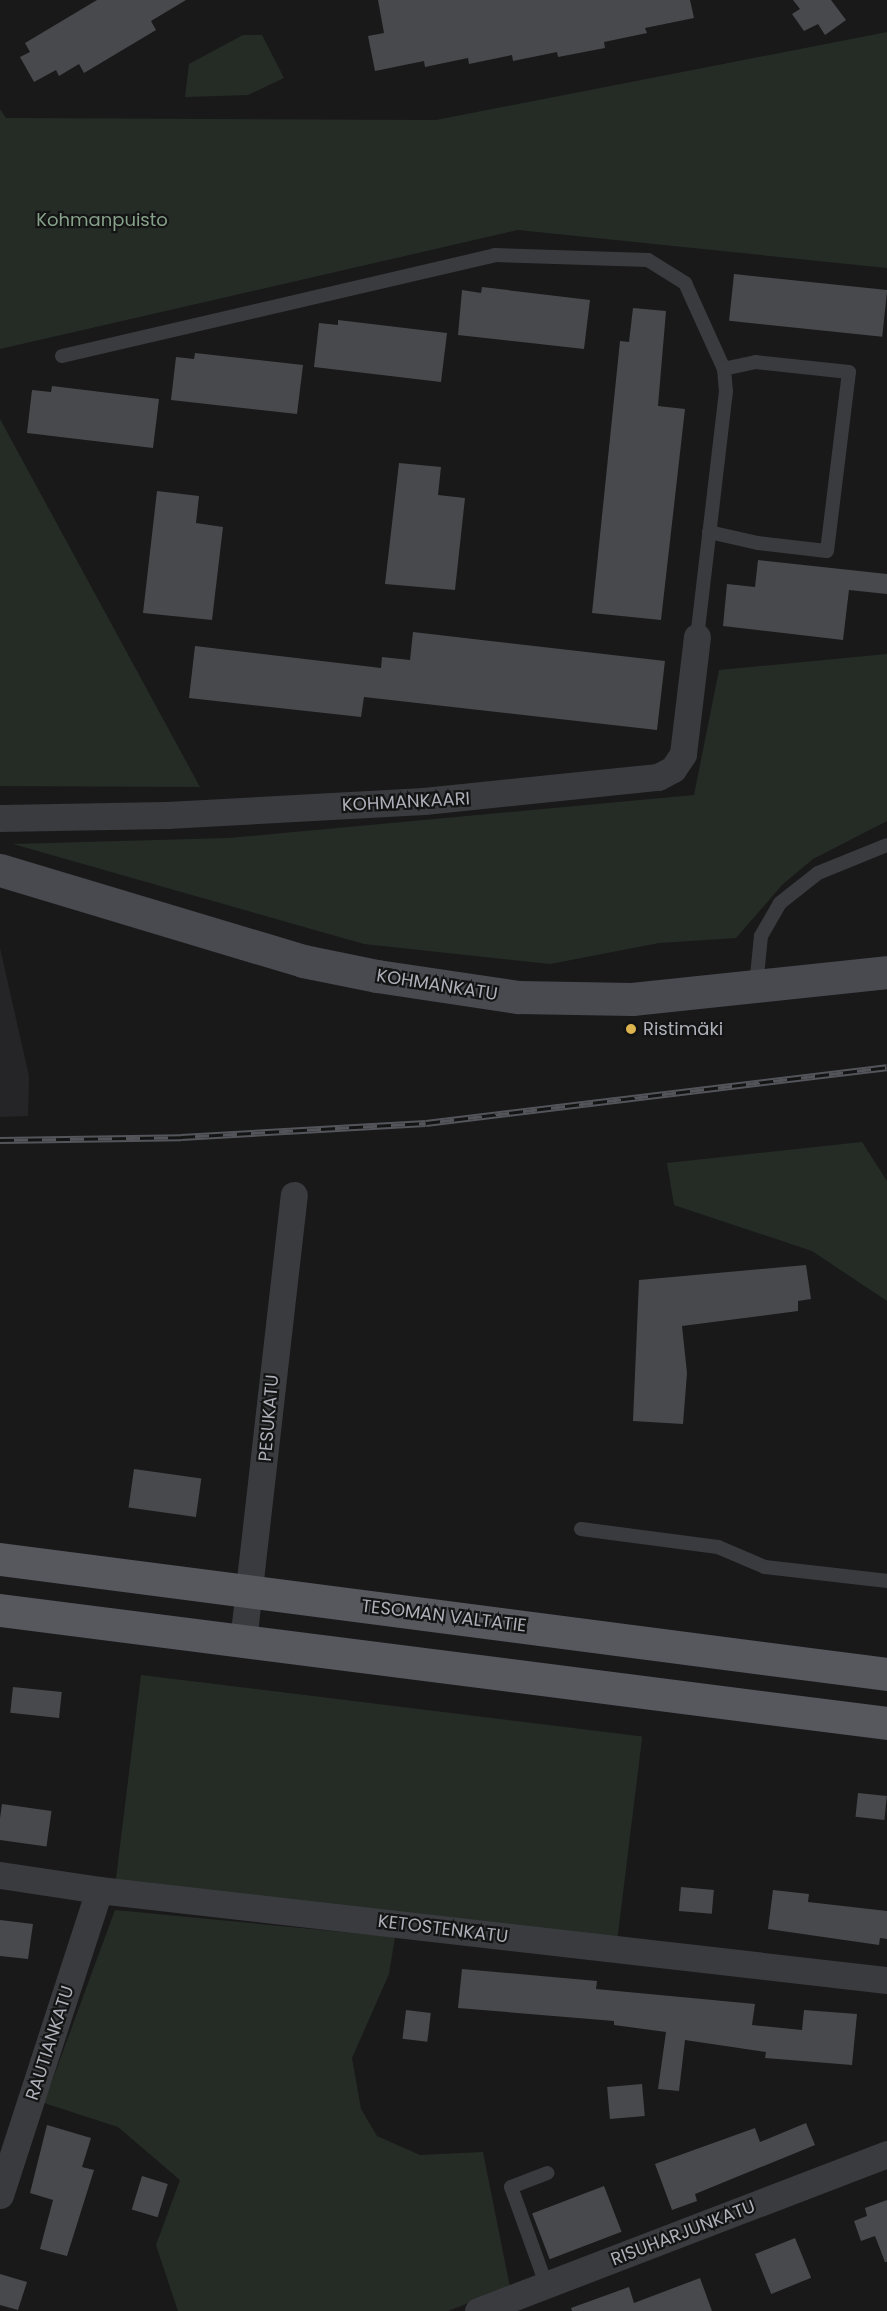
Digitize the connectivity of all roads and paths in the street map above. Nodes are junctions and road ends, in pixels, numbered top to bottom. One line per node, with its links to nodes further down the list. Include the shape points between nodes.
1 (62, 356): 2 (lane, via 495,255 536,254 648,260 685,283)
2 (724, 369): 3 (lane, via 726,391); 3 (lane, via 756,362 849,372 826,550 758,543)
3 (709, 532): 4 (lane)
4 (697, 637): 5 (street, KOHMANKAARI, via 683,754 673,769 658,777 454,799 167,815)
5 (0, 818)
6 (887, 845): 9 (lane, via 818,873 780,903 761,936)
7 (0, 870): 9 (street, KOHMANKATU, via 303,961 447,988 565,1000)
8 (887, 972): 9 (street, KOHMANKATU)
9 (756, 989)
10 (294, 1194): 14 (street, PESUKATU)
11 (581, 1529): 13 (lane, via 718,1547 765,1567)
12 (0, 1559): 14 (main road, TESOMAN VALTATIE)
13 (887, 1581)
14 (249, 1591): 16 (street, PESUKATU); 17 (main road, TESOMAN VALTATIE)
15 (0, 1610): 16 (main road)
16 (243, 1641): 18 (main road)
17 (887, 1674)
18 (887, 1723)
19 (0, 1875): 20 (street, KETOSTENKATU)
20 (99, 1890): 21 (street, KETOSTENKATU); 24 (street, RAUTIANKATU)
21 (887, 1980)
22 (887, 2154): 25 (street, RISUHARJUNKATU)
23 (547, 2173): 25 (lane, via 511,2187)
24 (0, 2195)
25 (546, 2284): 26 (street, RISUHARJUNKATU)
26 (478, 2311)

